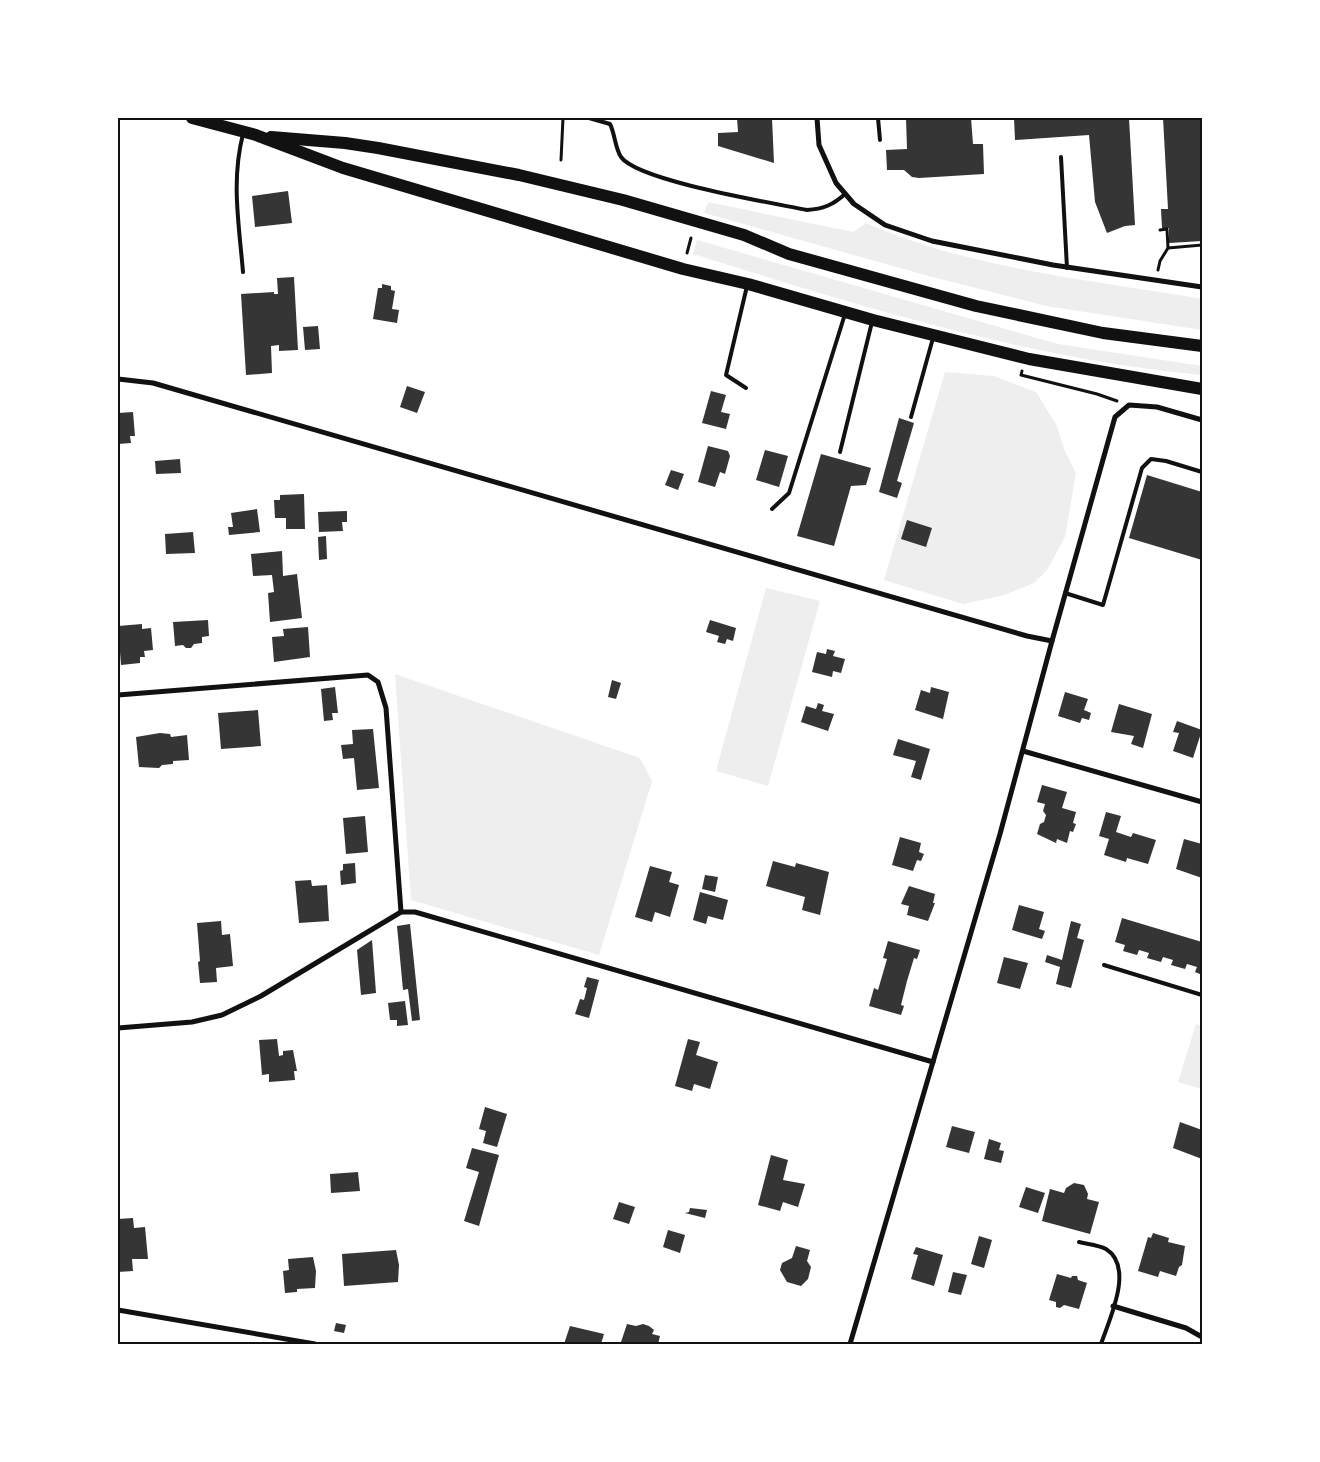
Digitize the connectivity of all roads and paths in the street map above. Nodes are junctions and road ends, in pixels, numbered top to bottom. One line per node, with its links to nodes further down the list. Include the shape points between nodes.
1 (192, 118): 6 (main road)
2 (564, 118): 9 (path)
3 (589, 118): 10 (lane, via 610,124 621,157 630,165 662,178 807,210 822,209 836,203)
4 (817, 118): 10 (street, via 818,145 836,183)
5 (878, 118): 7 (lane)
6 (250, 134): 18 (lane, via 237,160 235,191); 19 (main road, via 343,168 674,266); 24 (main road, via 362,146 582,190 744,235 802,257 919,291 1040,321)
7 (880, 140)
8 (1061, 157): 16 (lane)
9 (561, 160)
10 (845, 194): 16 (street, via 866,214 902,231 932,241)
11 (1160, 230): 14 (path, via 1167,229)
12 (691, 238): 15 (path)
13 (1202, 245): 14 (path)
14 (1168, 248): 17 (path)
15 (687, 253)
16 (1067, 268): 20 (street)
17 (1158, 271)
18 (243, 272)
19 (748, 284): 21 (main road); 27 (lane, via 726,375)
20 (1202, 287)
21 (845, 312): 22 (main road); 34 (lane, via 789,493)
22 (873, 320): 23 (main road); 32 (lane)
23 (934, 336): 25 (main road); 30 (lane)
24 (1202, 346)
25 (1025, 358): 28 (main road); 29 (path, via 1021,375)
26 (118, 379): 36 (street, via 153,383)
27 (746, 388)
28 (1202, 389)
29 (1129, 405): 31 (street, via 1157,407); 35 (street, via 1115,417)
30 (911, 417)
31 (1202, 420)
32 (840, 452)
33 (1202, 472): 35 (lane, via 1166,461 1151,459 1146,462 1103,605)
34 (772, 509)
35 (1065, 593): 36 (street)
36 (1052, 642): 38 (street)
37 (118, 695): 40 (street, via 368,675 378,682 386,708)
38 (1023, 751): 39 (street); 44 (street)
39 (1202, 802)
40 (401, 912): 43 (street, via 262,996 222,1015 192,1022); 44 (street, via 424,914)
41 (1104, 965): 42 (lane)
42 (1202, 995)
43 (118, 1028)
44 (932, 1062): 50 (street)
45 (1079, 1242): 46 (lane, via 1106,1249 1117,1260 1121,1278)
46 (1113, 1306): 48 (street, via 1186,1328); 51 (lane)
47 (118, 1310): 49 (street)
48 (1202, 1337)
49 (315, 1344)
50 (850, 1344)
51 (1101, 1344)

